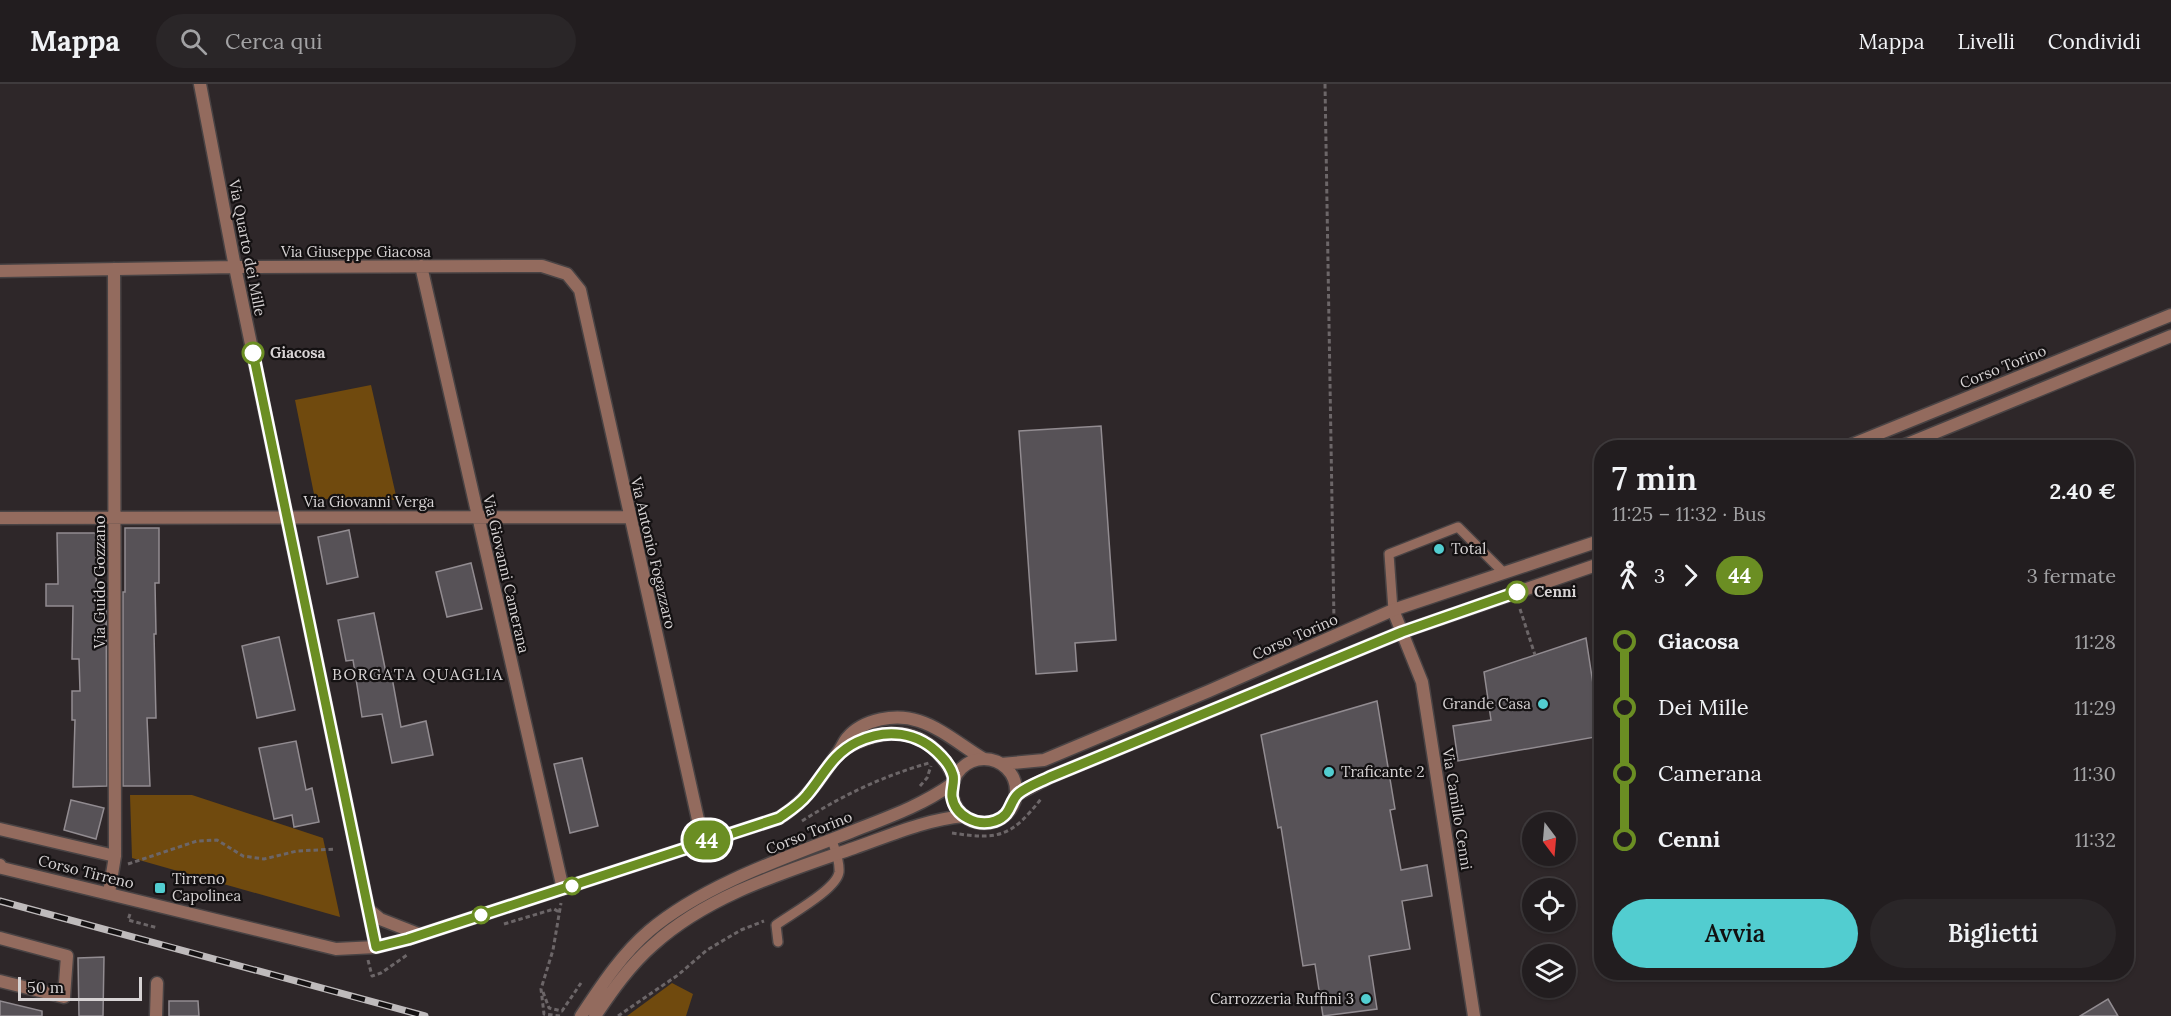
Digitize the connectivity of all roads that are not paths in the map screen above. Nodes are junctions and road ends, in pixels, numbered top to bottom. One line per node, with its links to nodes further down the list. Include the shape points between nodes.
1 (200, 84): 3 (street, Via Quarto dei Mille)
2 (421, 266): 3 (street, Via Giuseppe Giacosa); 6 (street, Via Giuseppe Giacosa, via 542,266); 12 (street, Via Giovanni Camerana)
3 (235, 267): 4 (street, Via Giuseppe Giacosa); 11 (street, Via Quarto dei Mille)
4 (114, 269): 5 (street, Via Giuseppe Giacosa); 15 (street, Via Guido Gozzano)
5 (0, 271)
6 (567, 274): 13 (street, Via Antonio Fogazzaro, via 579,290)
7 (2171, 315): 9 (street, Corso Torino)
8 (2171, 336): 10 (street)
9 (1863, 440)
10 (1917, 440)
11 (287, 517): 12 (street, Via Giovanni Verga); 15 (street, Via Giovanni Verga); 35 (street, Via Quarto dei Mille)
12 (477, 517): 13 (street, Via Giovanni Verga); 33 (street, Via Giovanni Camerana)
13 (630, 517): 29 (street, Via Antonio Fogazzaro)
14 (0, 518): 15 (street, Via Giovanni Verga)
15 (115, 518): 31 (street, Via Guido Gozzano)
16 (1594, 543): 18 (street, Corso Torino)
17 (1594, 566): 20 (street, Corso Torino)
18 (1504, 573): 19 (street, Corso Torino); 19 (lane, via 1458,527 1389,554)
19 (1394, 610): 20 (street, Via Camillo Cenni); 23 (street, Corso Torino, via 1044,760)
20 (1402, 632): 25 (street, Corso Torino, via 1050,777); 45 (street, Via Camillo Cenni, via 1422,682)
21 (839, 752): 22 (street, Corso Tirreno, via 859,728 899,717 928,725); 24 (street, via 869,737 900,733 928,744 947,763); 29 (street, Corso Tirreno, via 793,810)
22 (982, 758): 23 (street, Corso Torino); 24 (street, Corso Torino, via 961,767)
23 (1001, 764): 25 (street, via 1015,781)
24 (953, 781): 26 (street, via 953,801); 28 (street, Corso Torino, via 913,808)
25 (1016, 795): 26 (street, Corso Torino, via 1007,813 996,820 985,823)
26 (964, 816): 30 (street, Corso Torino, via 917,824)
27 (0, 829): 31 (street, Corso Tirreno)
28 (832, 840): 30 (lane); 43 (street, Corso Torino, via 705,894 666,918 632,947)
29 (703, 842): 33 (street, Corso Tirreno)
30 (836, 854): 38 (lane, via 836,882 776,925); 44 (street, Corso Torino, via 762,882 688,918 636,961)
31 (115, 856): 34 (street, Via Guido Gozzano)
32 (0, 865): 34 (street, Corso Tirreno)
33 (563, 889): 36 (street, Corso Tirreno)
34 (109, 893): 39 (street, Corso Tirreno, via 336,949)
35 (369, 910): 36 (street, via 380,919); 39 (street, Via Quarto dei Mille)
36 (421, 935): 39 (street, Corso Tirreno)
37 (0, 938): 40 (street, via 67,956 64,997)
38 (778, 942)
39 (370, 947)
40 (0, 981)
41 (157, 983): 42 (street)
42 (156, 1016)
43 (581, 1016)
44 (595, 1016)
45 (1474, 1016)

